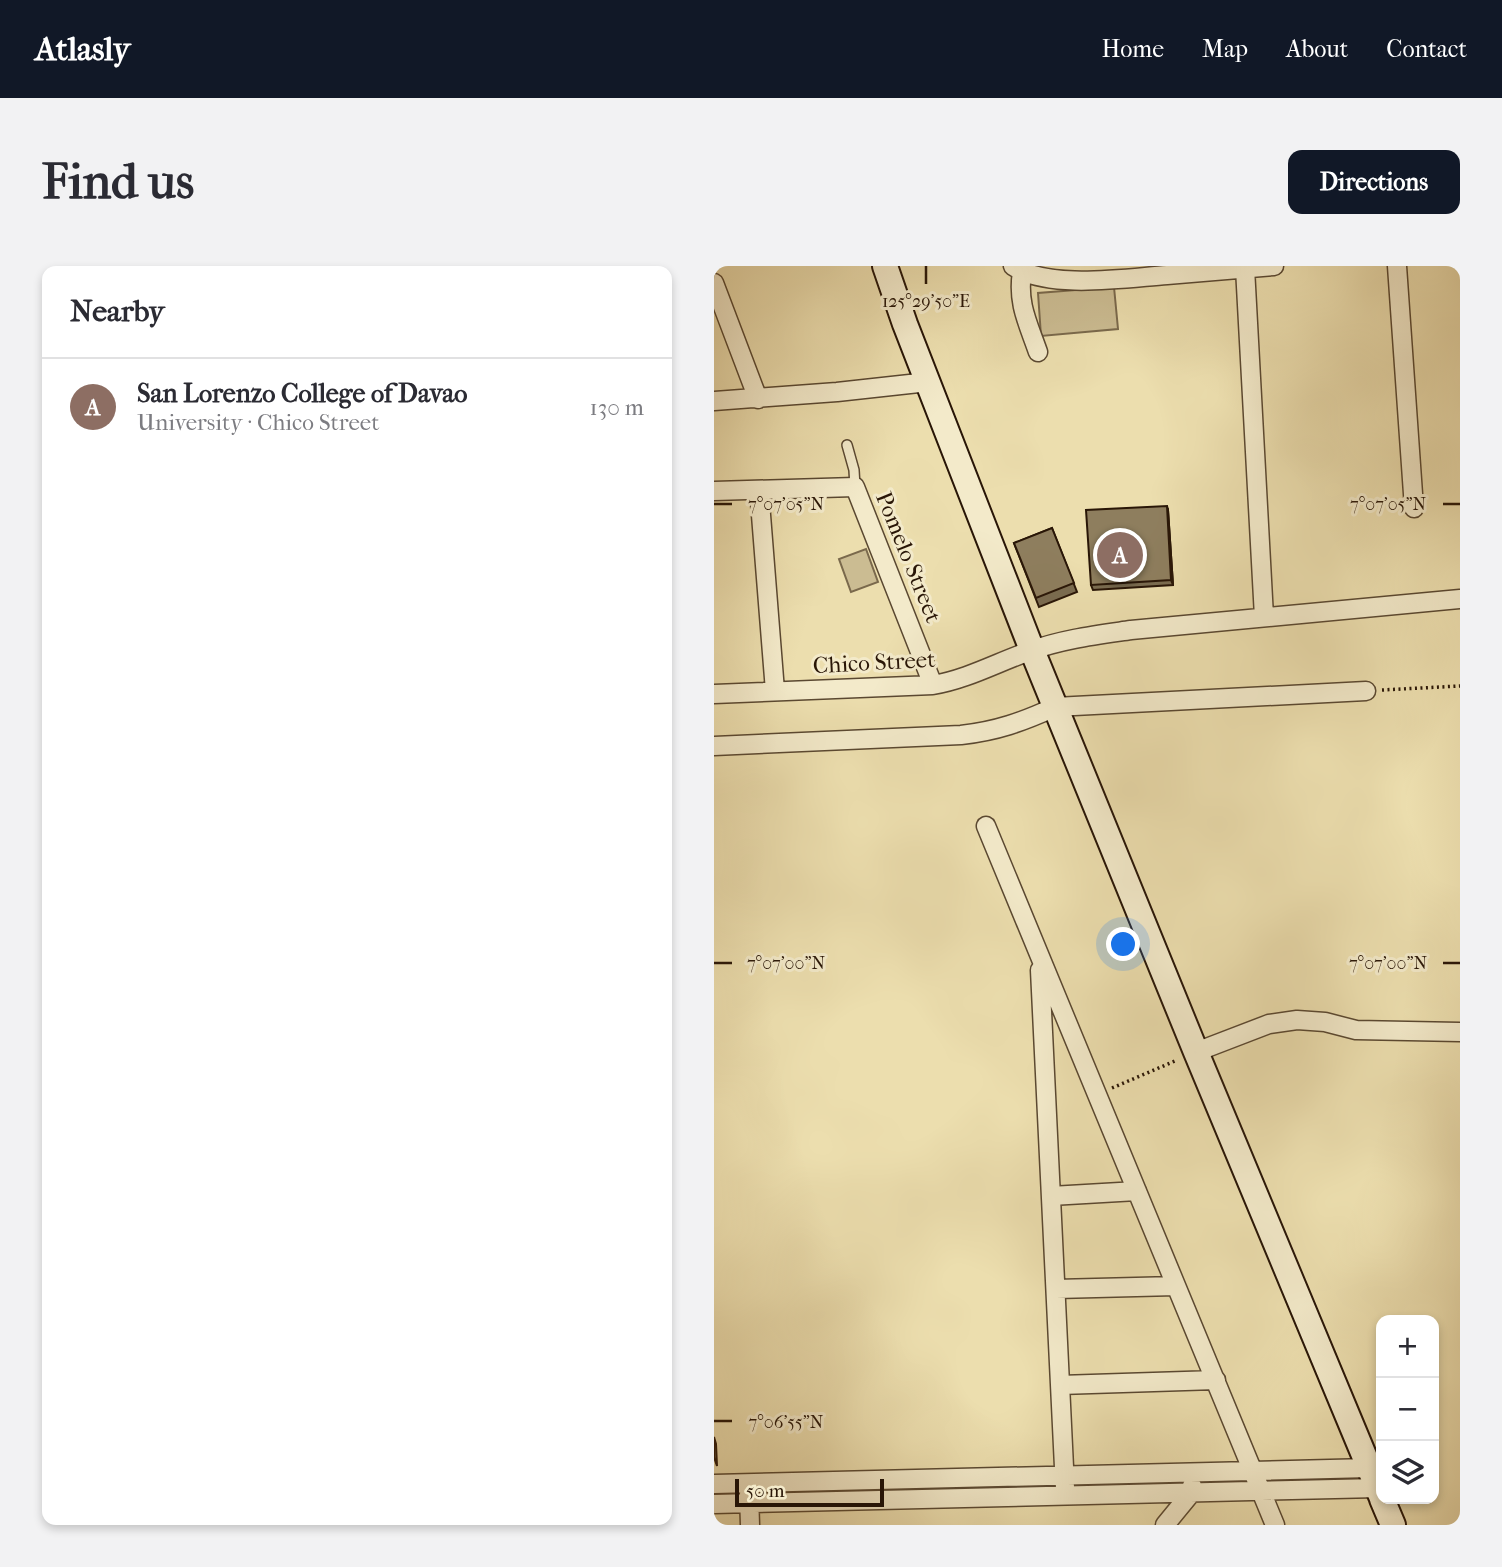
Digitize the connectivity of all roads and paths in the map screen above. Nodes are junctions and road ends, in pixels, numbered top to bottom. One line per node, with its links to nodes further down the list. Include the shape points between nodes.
1 (885, 266): 8 (street)
2 (1274, 266): 4 (street)
3 (1397, 266): 15 (street)
4 (1245, 268): 5 (street, via 1095,280 1043,278); 17 (street)
5 (1018, 269): 7 (street, via 1021,301)
6 (714, 283): 9 (street)
7 (1038, 352)
8 (928, 382): 9 (street); 18 (street)
9 (758, 399): 10 (street)
10 (714, 401)
11 (847, 445): 12 (lane)
12 (855, 487): 13 (street); 19 (street, Pomelo Street)
13 (759, 490): 14 (street); 21 (street)
14 (714, 491)
15 (1414, 508)
16 (1460, 600): 17 (street, Chico Street)
17 (1264, 617): 18 (street, Chico Street, via 1131,630)
18 (1032, 650): 19 (street, Chico Street); 24 (street)
19 (933, 685): 21 (street, Chico Street)
20 (1460, 686): 22 (path)
21 (775, 691): 23 (street, Chico Street)
22 (1366, 691): 24 (street)
23 (714, 694)
24 (1055, 707): 25 (street, via 1002,729 971,734); 29 (street)
25 (714, 746)
26 (986, 826): 27 (street)
27 (1040, 956): 30 (street); 32 (street)
28 (1460, 1032): 29 (street, via 1356,1030 1297,1020 1269,1024)
29 (1196, 1052): 30 (path); 40 (street)
30 (1097, 1094): 31 (street)
31 (1137, 1191): 32 (street); 33 (street)
32 (1051, 1196): 34 (street)
33 (1176, 1286): 34 (street); 35 (street)
34 (1056, 1289): 36 (street)
35 (1216, 1380): 36 (street); 37 (street)
36 (1060, 1385): 39 (street)
37 (1252, 1471): 38 (street); 43 (street); 45 (street)
38 (1192, 1472): 39 (street); 46 (street)
39 (1065, 1476): 42 (street); 47 (street)
40 (1376, 1483)
41 (714, 1484): 42 (street)
42 (749, 1484): 50 (street)
43 (1376, 1488)
44 (1376, 1488): 45 (street)
45 (1260, 1491): 46 (street); 53 (street)
46 (1192, 1492): 47 (street); 52 (street)
47 (1065, 1495): 50 (street)
48 (714, 1504): 50 (street)
49 (1384, 1504): 54 (street)
50 (749, 1505): 51 (street)
51 (750, 1525)
52 (1165, 1525)
53 (1275, 1525)
54 (1393, 1525)

